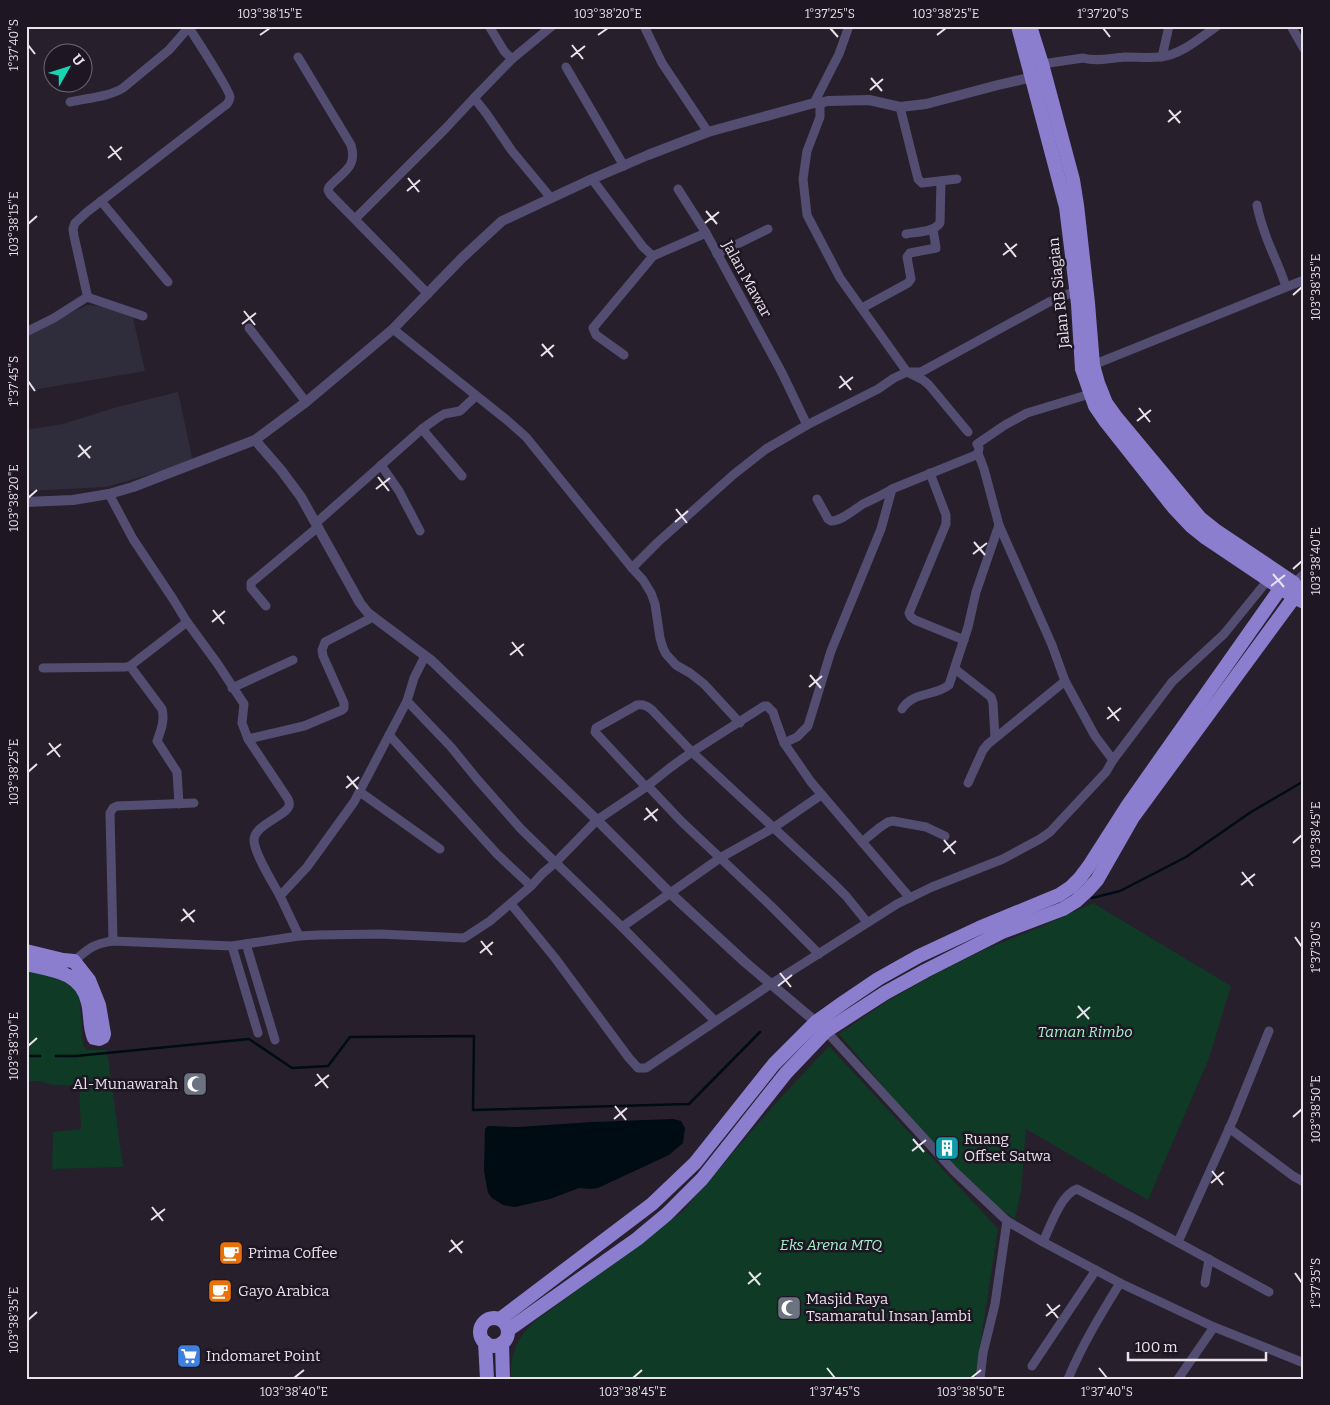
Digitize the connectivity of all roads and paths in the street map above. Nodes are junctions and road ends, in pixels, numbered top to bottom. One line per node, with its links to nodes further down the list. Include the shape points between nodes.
1 (188, 26): 19 (street, via 168,50 122,88); 29 (street, via 230,99)
2 (489, 26): 14 (street)
3 (552, 26): 14 (street)
4 (644, 26): 22 (street, via 662,63)
5 (849, 26): 20 (street)
6 (1018, 26): 17 (highway, Jalan RB Siagian)
7 (1030, 26): 15 (highway, Jalan RB Siagian)
8 (1169, 26): 13 (street)
9 (1217, 26): 13 (street, via 1189,46)
10 (1291, 26): 11 (street)
11 (1304, 50)
12 (298, 57): 31 (street, via 351,145 351,165 328,190)
13 (1162, 57): 15 (street, via 1083,58)
14 (512, 60): 18 (street)
15 (1042, 64): 50 (highway, Jalan RB Siagian, via 1078,205)
16 (566, 67): 23 (street)
17 (1033, 77): 21 (street, via 926,104); 41 (highway, Jalan RB Siagian, via 1066,207)
18 (474, 98): 28 (street); 31 (street)
19 (70, 102)
20 (817, 103): 21 (street, via 869,100); 22 (street); 44 (street, via 820,118 807,151 803,179 807,215 840,278)
21 (900, 107): 26 (street, via 918,179 922,183)
22 (708, 132): 23 (street)
23 (624, 166): 24 (street)
24 (592, 178): 28 (street); 37 (street)
25 (957, 179): 26 (street)
26 (941, 181): 32 (street, via 940,223)
27 (678, 189): 34 (street)
28 (551, 198): 42 (street, via 502,221)
29 (101, 200): 39 (street); 43 (street, via 75,223 73,229)
30 (1257, 205): 40 (street, via 1267,241)
31 (355, 219): 42 (street)
32 (933, 229): 35 (street); 44 (street, via 936,248 907,256 908,283)
33 (768, 230): 36 (street)
34 (706, 233): 36 (street, Jalan Mawar); 37 (street, Jalan Mawar)
35 (906, 234)
36 (716, 254): 55 (street, Jalan Mawar)
37 (653, 256): 49 (street, via 593,328 596,334)
38 (1304, 280): 40 (street)
39 (168, 282)
40 (1286, 286): 50 (street)
41 (1076, 291): 51 (street, via 1049,302 921,372); 52 (highway, Jalan RB Siagian, via 1082,369)
42 (428, 294): 47 (street)
43 (87, 298): 45 (street); 48 (street)
44 (862, 308): 51 (street)
45 (143, 316)
46 (249, 328): 54 (street)
47 (393, 329): 53 (street); 54 (street)
48 (26, 332)
49 (624, 355)
50 (1093, 365): 67 (highway, Jalan RB Siagian, via 1106,403)
51 (907, 372): 55 (street); 57 (street, via 929,385)
52 (1090, 394): 59 (street, via 1027,413 977,444); 67 (highway, Jalan RB Siagian, via 1106,422 1174,508)
53 (476, 396): 56 (street, via 460,411 444,414); 71 (street, via 526,437)
54 (306, 402): 58 (street)
55 (807, 425): 71 (street, via 766,448)
56 (422, 429): 60 (street); 62 (street)
57 (968, 432)
58 (255, 440): 64 (street); 68 (street, via 301,497)
59 (978, 452): 61 (street); 69 (street)
60 (381, 465): 68 (street); 70 (street)
61 (930, 473): 63 (street); 77 (street, via 946,515 946,524 909,613 915,620)
62 (462, 476)
63 (892, 489): 65 (street, via 834,521 828,519); 91 (street, via 881,529 831,651 808,726 797,737)
64 (109, 494): 66 (street, via 73,500); 76 (street, via 133,539)
65 (817, 499)
66 (26, 502)
67 (1195, 522): 72 (highway, via 1206,538); 73 (highway, via 1215,530)
68 (317, 525): 74 (street, via 251,583); 75 (street, via 360,603)
69 (999, 525): 77 (street); 83 (street)
70 (420, 531)
71 (632, 568): 87 (street, via 651,593 666,654 704,684)
72 (1268, 580): 73 (highway); 93 (street, via 1224,634 1172,682)
73 (1296, 588): 119 (highway, via 1128,805 1089,866 1071,887); 122 (highway, via 1133,817 1088,890 1063,909 1002,932)
74 (266, 606)
75 (373, 617): 78 (street); 90 (street, via 323,646 324,656 344,703 342,710 304,726)
76 (187, 622): 80 (street); 84 (street)
77 (964, 640): 82 (street)
78 (424, 656): 85 (street); 100 (street)
79 (293, 660): 84 (street)
80 (130, 666): 81 (street); 99 (street, via 162,709 157,741 177,772)
81 (43, 668)
82 (955, 669): 86 (street, via 947,687 910,699); 89 (street, via 991,697)
83 (1066, 682): 89 (street); 93 (street, via 1095,736)
84 (232, 688): 90 (street, via 244,704 242,723)
85 (407, 700): 88 (street); 106 (street)
86 (902, 709)
87 (740, 722): 91 (street, via 767,706 776,718); 92 (street)
88 (389, 735): 96 (street); 107 (street, via 497,854)
89 (995, 738): 94 (street, via 983,750)
90 (248, 739): 109 (street, via 290,802 288,809 257,831 254,838 257,852)
91 (784, 743): 97 (street)
92 (692, 752): 95 (street); 95 (street, via 646,705 637,705 596,728 596,734); 101 (street)
93 (1113, 760): 110 (street, via 1106,772 1045,836 1003,859)
94 (968, 783)
95 (647, 786): 100 (street); 105 (street)
96 (360, 792): 104 (street); 109 (street, via 307,867)
97 (821, 795): 101 (street); 103 (street)
98 (194, 803): 99 (street)
99 (179, 804): 115 (street, via 117,806 110,813)
100 (597, 820): 106 (street); 108 (street)
101 (773, 828): 105 (street); 112 (street, via 846,896)
102 (945, 836): 103 (street, via 926,827 893,821)
103 (862, 842): 110 (street)
104 (440, 849)
105 (720, 858): 108 (street); 118 (street)
106 (555, 863): 107 (street); 113 (street)
107 (531, 886): 111 (street)
108 (670, 893): 113 (street); 123 (street)
109 (280, 896): 114 (street)
110 (910, 898): 112 (street)
111 (511, 904): 114 (street, via 464,938 380,934); 124 (street, via 638,1068 644,1069 657,1062)
112 (867, 922): 118 (street)
113 (622, 927): 124 (street)
114 (299, 936): 116 (street)
115 (113, 941): 117 (street); 121 (street, via 88,948)
116 (246, 944): 117 (street); 128 (street)
117 (232, 946): 127 (street)
118 (819, 954): 123 (street)
119 (919, 956): 122 (highway); 125 (highway, via 844,1002)
120 (28, 958): 121 (highway); 121 (highway, via 78,982 88,1003 92,1034 99,1039 104,1034 99,1005 89,980)
121 (74, 961)
122 (925, 970): 125 (highway)
123 (771, 984): 124 (street); 125 (street)
124 (715, 1021)
125 (821, 1027): 131 (street, via 954,1171); 140 (highway, via 702,1179 667,1214 637,1239)
126 (1269, 1031): 129 (street)
127 (258, 1033)
128 (275, 1040)
129 (1229, 1128): 130 (street); 133 (street)
130 (1304, 1182)
131 (1007, 1221): 132 (street); 146 (street)
132 (1043, 1242): 133 (street, via 1065,1198 1077,1190); 135 (street)
133 (1178, 1242): 134 (street)
134 (1209, 1259): 137 (street); 138 (street)
135 (1096, 1270): 136 (street); 143 (street)
136 (1120, 1283): 139 (street); 147 (street, via 1091,1331)
137 (1204, 1283)
138 (1269, 1292)
139 (1214, 1326): 142 (street); 148 (street)
140 (504, 1331): 141 (highway, via 494,1346); 141 (highway, via 490,1318 480,1330); 145 (highway)
141 (485, 1342): 144 (highway)
142 (1304, 1363)
143 (1032, 1366)
144 (487, 1379)
145 (503, 1379)
146 (980, 1379)
147 (1068, 1379)
148 (1178, 1379)

